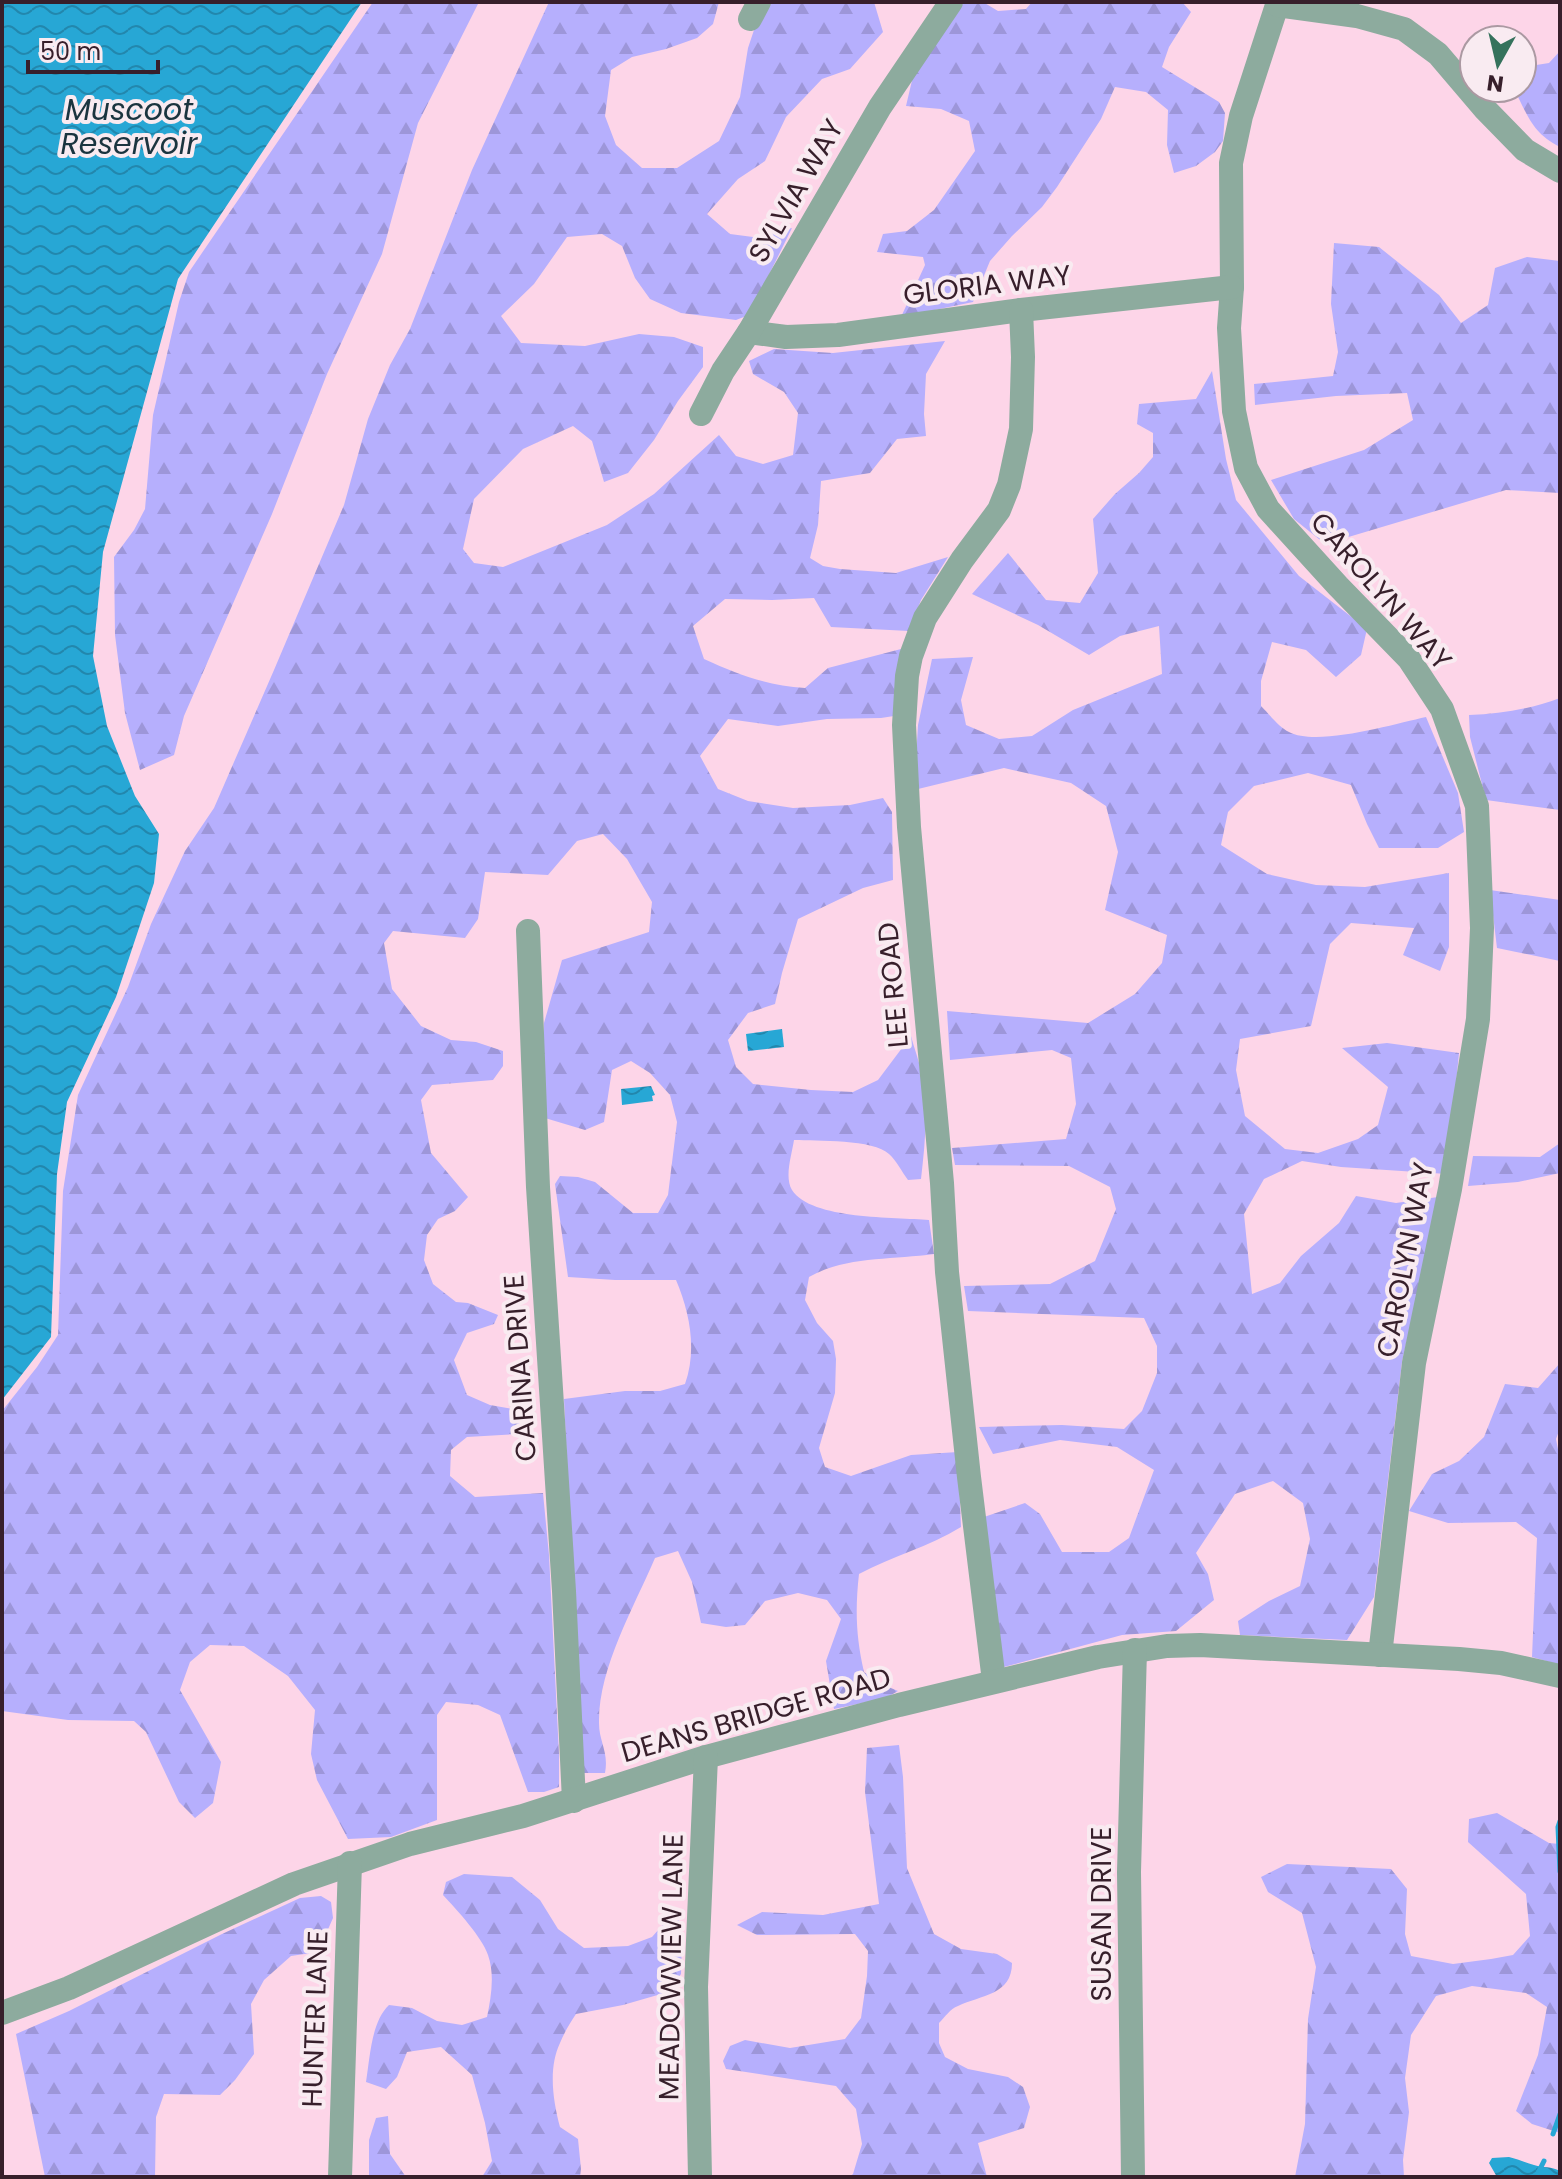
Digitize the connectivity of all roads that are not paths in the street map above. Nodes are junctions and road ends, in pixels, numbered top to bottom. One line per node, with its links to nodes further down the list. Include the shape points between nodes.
1 (951, 2): 6 (street, SYLVIA WAY, via 880,107)
2 (1278, 3): 3 (street, via 1404,29 1438,54 1525,150); 4 (street, CAROLYN WAY, via 1231,163)
3 (1560, 171)
4 (1232, 287): 5 (street, GLORIA WAY); 10 (street, CAROLYN WAY, via 1234,411 1246,468 1268,509 1409,659 1442,709 1477,806 1482,928 1478,1019 1414,1363)
5 (1021, 310): 6 (street, GLORIA WAY, via 838,335); 12 (street, LEE ROAD, via 1021,429 1009,485 999,510 925,618 907,676 904,725 947,1272)
6 (749, 332): 7 (street, SYLVIA WAY)
7 (701, 414)
8 (528, 931): 14 (street, CARINA DRIVE)
9 (1135, 1650): 10 (street, DEANS BRIDGE ROAD, via 1200,1645); 12 (street, DEANS BRIDGE ROAD); 19 (street, SUSAN DRIVE, via 1129,1872)
10 (1380, 1655): 11 (street, DEANS BRIDGE ROAD, via 1501,1663)
11 (1560, 1676)
12 (994, 1681): 13 (street, DEANS BRIDGE ROAD)
13 (706, 1757): 14 (street, DEANS BRIDGE ROAD); 18 (street, MEADOWVIEW LANE, via 696,1987)
14 (574, 1801): 15 (street, DEANS BRIDGE ROAD)
15 (350, 1863): 16 (street, DEANS BRIDGE ROAD); 17 (street, HUNTER LANE)
16 (2, 2013)
17 (340, 2177)
18 (700, 2177)
19 (1133, 2177)

